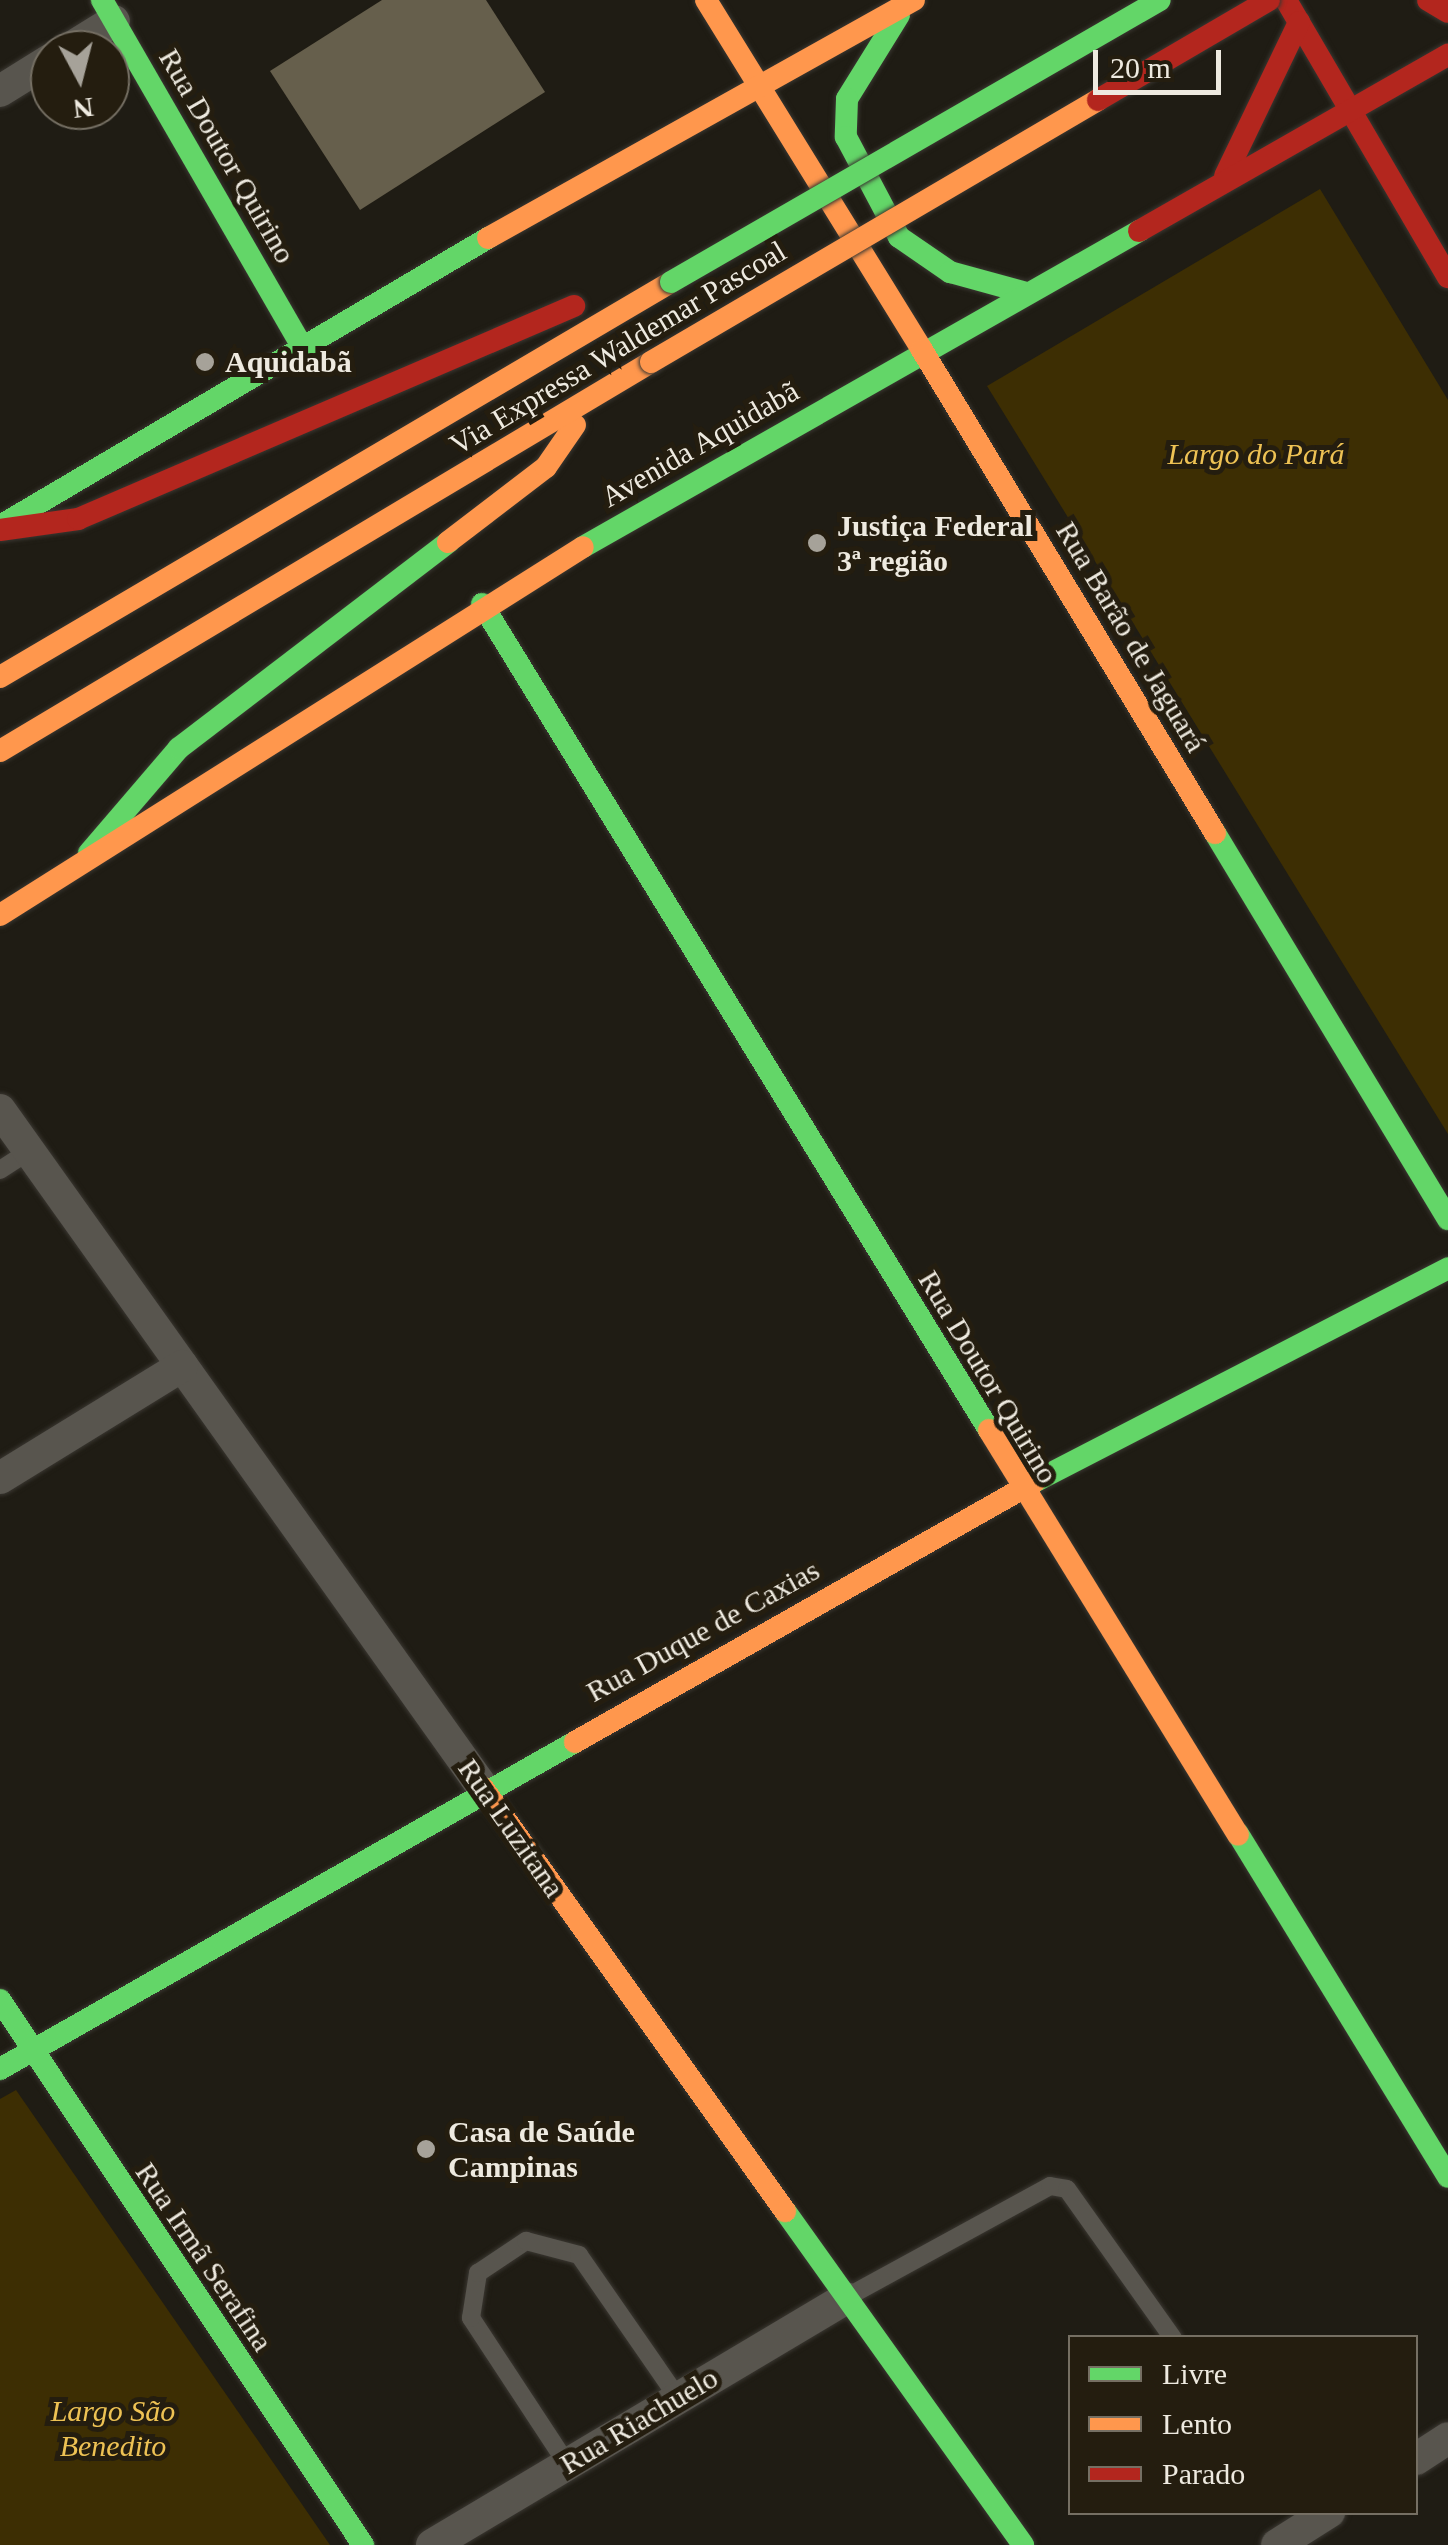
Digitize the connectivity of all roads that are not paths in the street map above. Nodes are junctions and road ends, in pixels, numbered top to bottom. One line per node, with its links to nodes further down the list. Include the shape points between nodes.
1 (706, 0): 13 (main road, Rua Barão de Jaguará)
2 (1160, 0): 19 (main road, Via Expressa Waldemar Pascoal, bridge)
3 (1269, 0): 22 (main road, Via Expressa Waldemar Pascoal, bridge)
4 (1286, 0): 9 (main road)
5 (1428, 0): 8 (main road)
6 (910, 3): 13 (main road); 18 (main road, via 847,99 846,137 899,237 950,272)
7 (108, 10): 10 (street); 20 (main road, Rua Doutor Quirino)
8 (1448, 12)
9 (1299, 22): 15 (main road); 16 (main road)
10 (88, 30)
11 (1448, 54): 15 (main road, Avenida Aquidabã)
12 (30, 72): 14 (street)
13 (760, 88): 20 (main road); 21 (main road, Rua Barão de Jaguará)
14 (0, 91)
15 (1346, 108): 16 (main road, Avenida Aquidabã); 17 (main road)
16 (1224, 177): 18 (main road, Avenida Aquidabã)
17 (1448, 276)
18 (1023, 292): 21 (main road, Avenida Aquidabã)
19 (642, 300): 23 (main road, via 572,307 78,519); 25 (main road, Via Expressa Waldemar Pascoal)
20 (300, 343): 23 (main road)
21 (922, 350): 24 (main road, Avenida Aquidabã); 32 (main road, Rua Barão de Jaguará)
22 (592, 398): 26 (main road, Via Expressa Waldemar Pascoal); 27 (main road, via 546,468 212,719)
23 (0, 528)
24 (482, 604): 27 (main road, Avenida Aquidabã); 36 (main road, Rua Doutor Quirino)
25 (0, 677)
26 (0, 751)
27 (89, 853): 28 (main road, Avenida Aquidabã)
28 (0, 915)
29 (0, 1110): 30 (street, Rua Luzitana)
30 (30, 1151): 31 (lane); 34 (street, Rua Luzitana)
31 (0, 1170)
32 (1448, 1219)
33 (1448, 1268): 36 (main road, Rua Duque de Caxias)
34 (182, 1366): 35 (street); 37 (street, Rua Luzitana)
35 (0, 1478)
36 (1021, 1489): 37 (main road, Rua Duque de Caxias); 41 (main road, Rua Doutor Quirino)
37 (483, 1788): 39 (main road, Rua Duque de Caxias); 42 (main road, Rua Luzitana)
38 (0, 2000): 39 (main road, Rua Irmã Serafina)
39 (29, 2053): 40 (main road, Rua Duque de Caxias); 49 (main road, Rua Irmã Serafina)
40 (0, 2069)
41 (1448, 2177)
42 (846, 2298): 43 (lane, via 1050,2186 1067,2189); 44 (street, Rua Riachuelo); 51 (main road, Rua Luzitana)
43 (1170, 2335)
44 (678, 2398): 47 (street, Rua Riachuelo); 47 (lane, via 579,2255 526,2242 478,2273 470,2318)
45 (1448, 2438): 46 (street)
46 (1418, 2457)
47 (568, 2464): 50 (street, Rua Riachuelo)
48 (1324, 2515): 52 (street)
49 (362, 2545)
50 (432, 2545)
51 (1023, 2545)
52 (1277, 2545)

